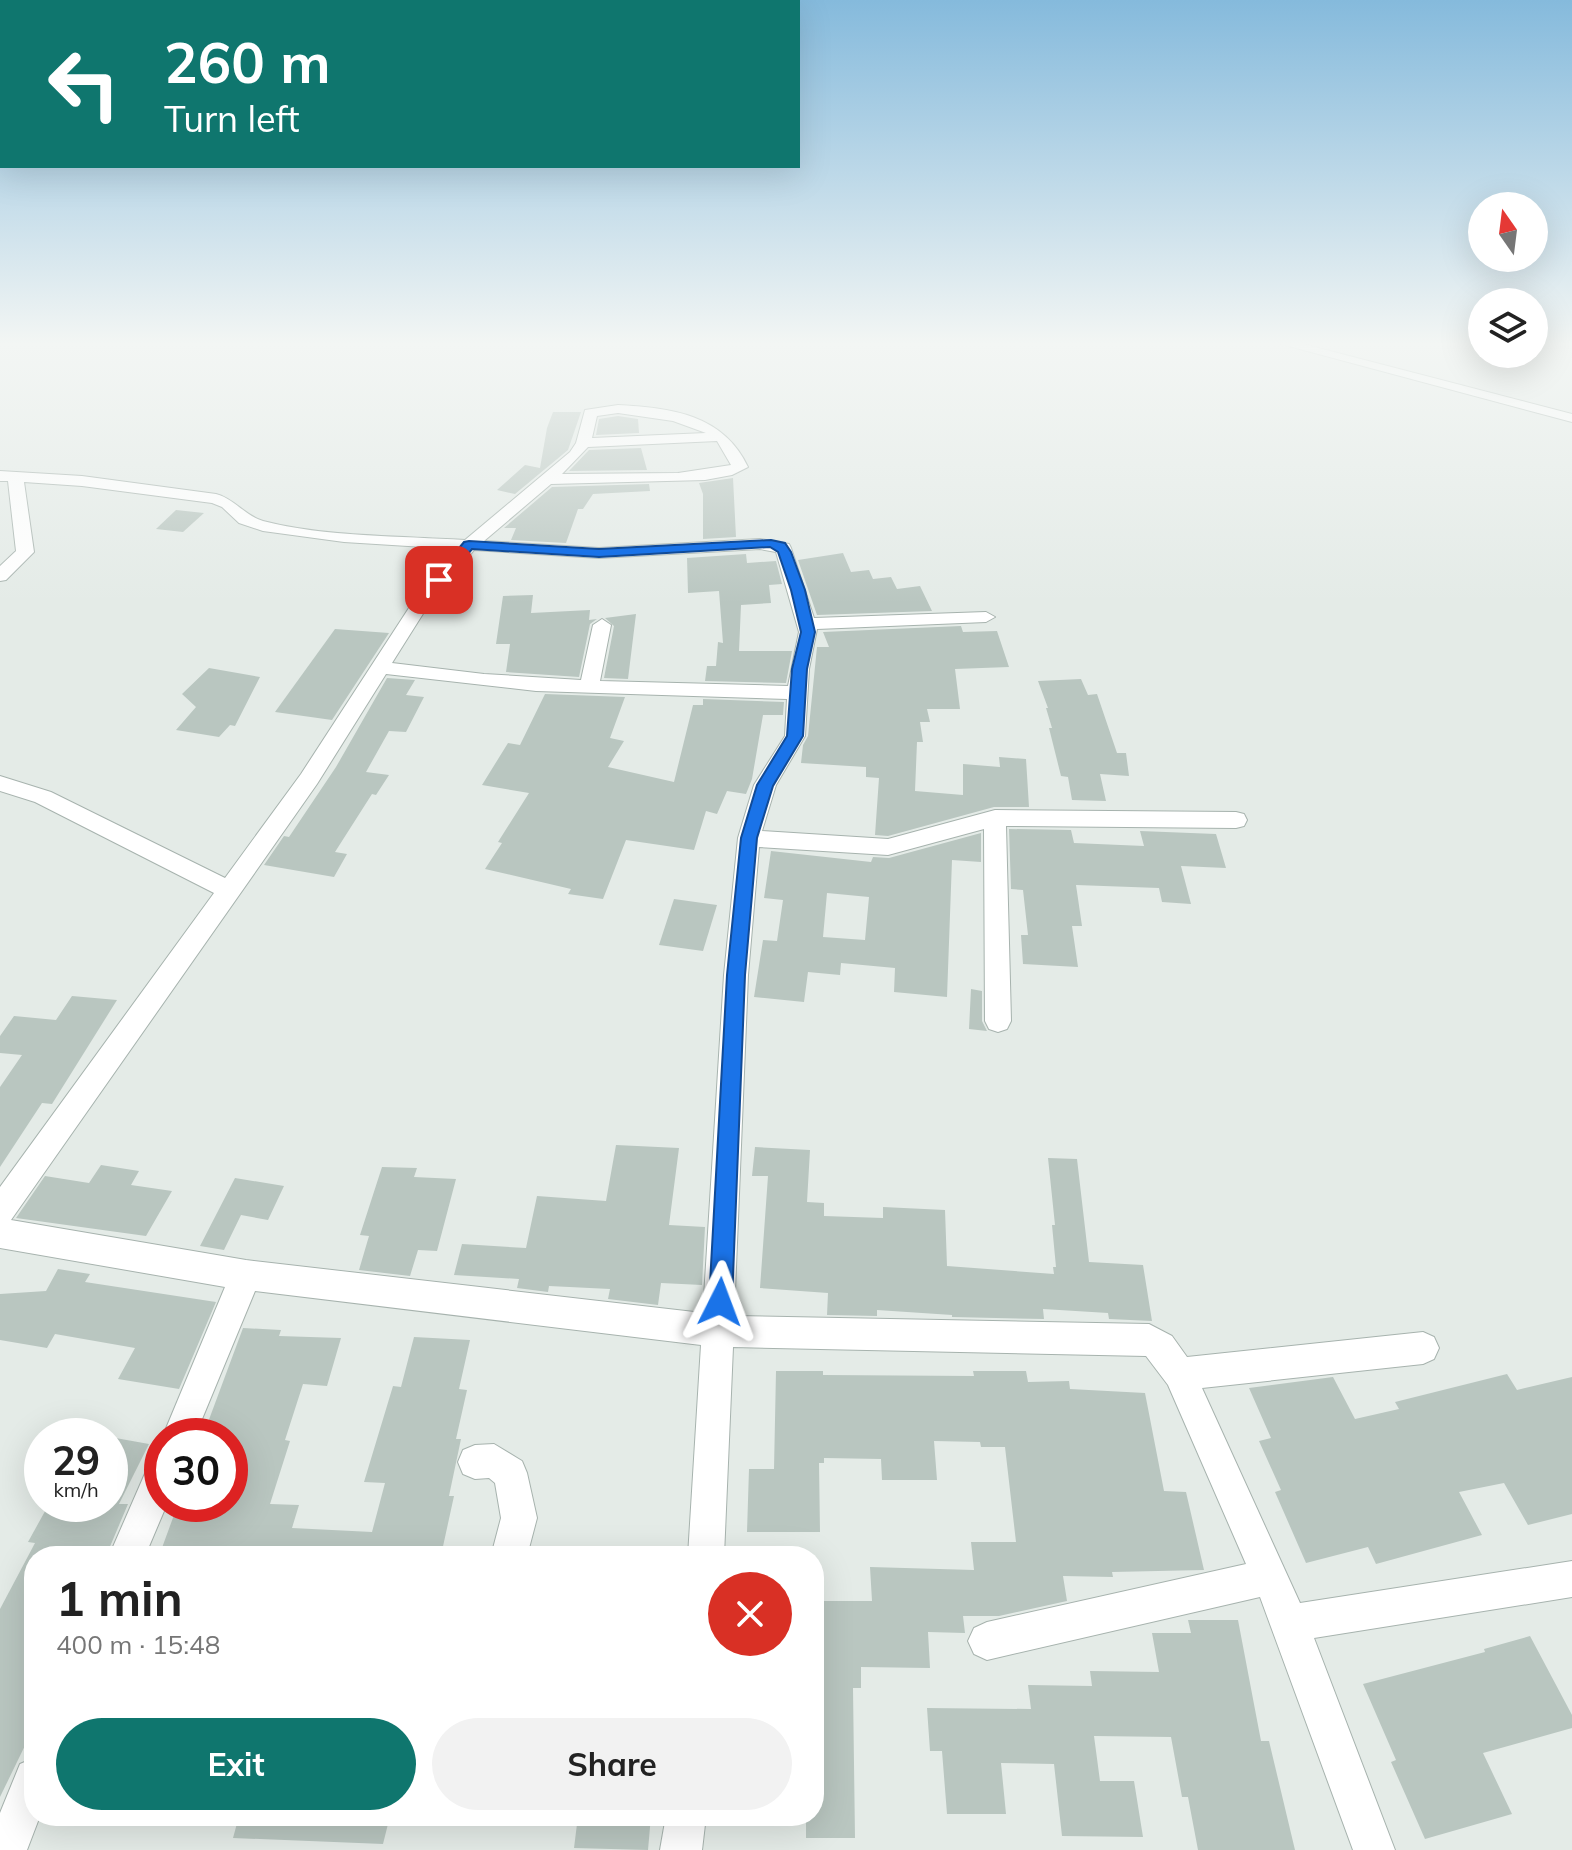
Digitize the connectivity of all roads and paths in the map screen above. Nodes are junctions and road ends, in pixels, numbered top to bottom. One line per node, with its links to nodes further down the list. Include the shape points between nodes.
1 (586, 430): 4 (street)
2 (710, 430): 3 (street)
3 (721, 436): 4 (street); 6 (street, via 738,470)
4 (583, 443): 6 (street)
5 (8, 477): 7 (street, via 216,499 263,526); 8 (street, via 25,552)
6 (548, 479): 7 (street)
7 (469, 545): 10 (street, via 599,553 771,543 783,548); 12 (street, via 424,598)
8 (0, 576)
9 (986, 617): 10 (street)
10 (807, 624): 14 (street)
11 (602, 625): 13 (street)
12 (380, 667): 13 (street, via 470,681); 19 (street, via 309,779)
13 (589, 687): 14 (street)
14 (798, 693): 18 (street, via 795,736 765,785)
15 (0, 783): 19 (street, via 43,797)
16 (995, 818): 17 (street); 18 (street, via 888,847); 20 (street)
17 (1236, 820)
18 (749, 838): 24 (street, via 736,975)
19 (229, 890): 21 (street)
20 (998, 1021)
21 (0, 1211)
22 (0, 1233): 23 (street)
23 (246, 1275): 24 (street); 27 (street)
24 (719, 1331): 26 (street, via 1149,1340 1161,1347); 32 (street)
25 (1423, 1348): 26 (street)
26 (1179, 1374): 33 (street)
27 (186, 1418)
28 (475, 1462): 31 (street, via 494,1461 510,1473 519,1518)
29 (144, 1516): 30 (street)
30 (131, 1546)
31 (512, 1546)
32 (707, 1546)
33 (1269, 1577): 35 (street); 36 (street)
34 (1572, 1579): 35 (street)
35 (1290, 1623): 41 (street)
36 (987, 1641)
37 (24, 1804): 39 (street)
38 (685, 1826): 40 (street)
39 (6, 1850)
40 (681, 1850)
41 (1374, 1850)

